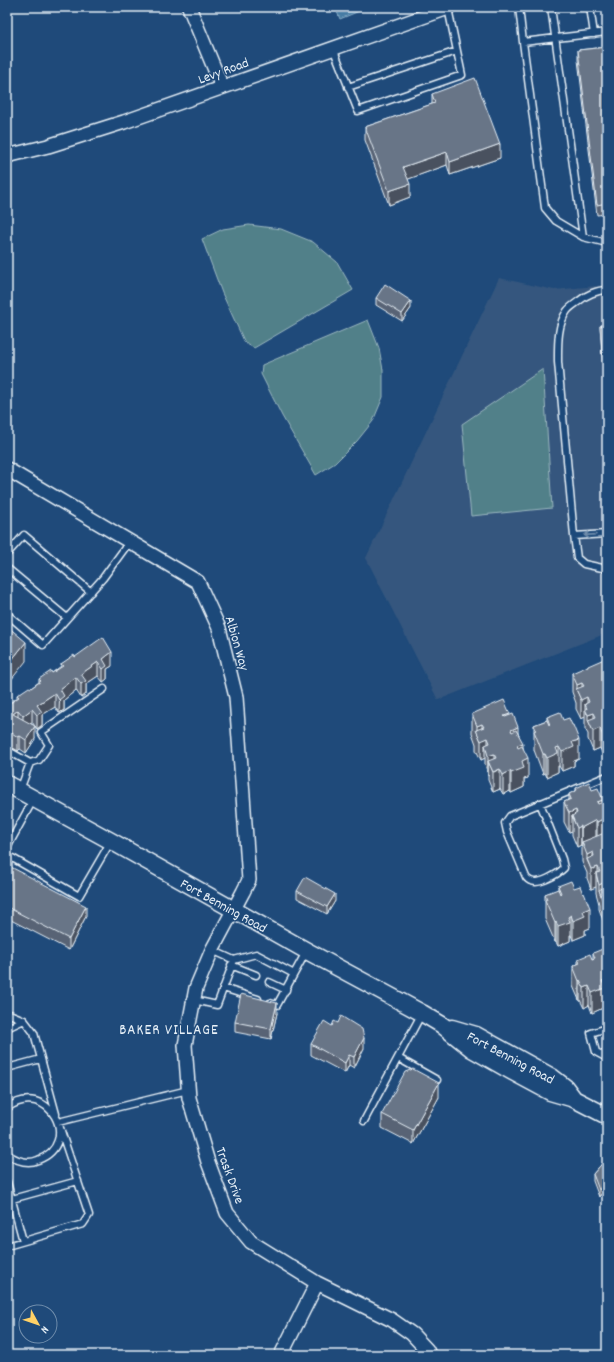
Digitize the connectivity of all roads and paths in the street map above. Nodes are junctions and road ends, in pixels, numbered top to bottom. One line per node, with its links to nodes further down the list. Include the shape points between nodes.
1 (189, 7): 12 (street)
2 (449, 7): 10 (street, Levy Road); 11 (lane)
3 (519, 7): 9 (lane)
4 (551, 7): 8 (lane)
5 (590, 7): 7 (lane)
6 (607, 32): 7 (lane)
7 (594, 34): 8 (lane)
8 (555, 39): 9 (lane); 15 (lane)
9 (523, 42): 15 (lane, via 545,208 556,221)
10 (333, 48): 12 (street, Levy Road); 13 (lane)
11 (457, 51): 13 (lane); 13 (lane, via 462,75 358,111)
12 (222, 87): 14 (street, Levy Road, via 124,122)
13 (348, 87)
14 (7, 156)
15 (583, 238): 16 (lane)
16 (607, 243)
17 (607, 290): 20 (lane, via 584,297 567,311 561,324 558,342)
18 (7, 469): 21 (street, Albion Way)
19 (607, 534): 20 (lane, one-way to 20)
20 (574, 536): 24 (lane, via 577,558 584,564)
21 (130, 541): 25 (lane); 38 (street, Albion Way, via 198,582 219,628 236,697 248,880)
22 (7, 554): 25 (lane, via 24,535)
23 (7, 568): 27 (lane)
24 (607, 569)
25 (91, 592): 27 (lane)
26 (7, 614): 27 (lane, via 43,645)
27 (67, 618)
28 (104, 689): 30 (lane, via 42,732 49,745 39,760)
29 (7, 750): 30 (lane)
30 (30, 763): 32 (lane)
31 (607, 776): 34 (lane)
32 (13, 788): 33 (street, Fort Benning Road)
33 (34, 800): 35 (street, Fort Benning Road); 36 (lane)
34 (540, 803): 34 (lane, via 564,868 558,874 537,882 526,877 505,823 510,816)
35 (111, 841): 37 (lane, via 80,896); 38 (street, Fort Benning Road)
36 (7, 848)
37 (7, 855)
38 (234, 910): 39 (street, Trask Drive); 40 (street, Fort Benning Road)
39 (212, 950): 41 (lane); 47 (street, Trask Drive, via 196,988)
40 (307, 951): 42 (lane); 49 (street, Fort Benning Road)
41 (232, 963): 42 (lane, via 256,954); 43 (lane); 45 (lane)
42 (294, 974): 46 (lane)
43 (256, 975)
44 (269, 982): 46 (lane)
45 (223, 988): 46 (lane, via 277,1005); 47 (lane, via 217,1005)
46 (286, 990)
47 (194, 1000): 58 (street, Trask Drive, via 185,1045)
48 (7, 1013): 50 (lane)
49 (422, 1013): 53 (lane); 60 (street, Fort Benning Road, via 442,1025 476,1035 552,1077 574,1098)
50 (24, 1020): 51 (lane); 55 (lane, via 34,1033)
51 (7, 1028)
52 (607, 1028): 54 (lane, via 591,1033 596,1052)
53 (398, 1058): 57 (lane); 61 (lane)
54 (607, 1058)
55 (41, 1059): 56 (lane); 62 (lane)
56 (7, 1068)
57 (437, 1080)
58 (188, 1090): 62 (lane); 69 (street, Trask Drive, via 208,1162 227,1213 251,1242)
59 (7, 1108): 62 (lane, via 17,1102 37,1101 53,1112)
60 (605, 1110)
61 (364, 1121)
62 (58, 1122): 63 (lane, via 60,1132 57,1142 44,1158 24,1162 14,1160); 64 (lane)
63 (7, 1154)
64 (78, 1181): 66 (lane); 67 (lane, via 89,1215 83,1224)
65 (7, 1182): 66 (lane)
66 (12, 1199): 67 (lane)
67 (23, 1241): 68 (lane)
68 (7, 1246)
69 (317, 1283): 70 (street); 71 (street, Trask Drive, via 392,1320 412,1334)
70 (281, 1355)
71 (429, 1355)

